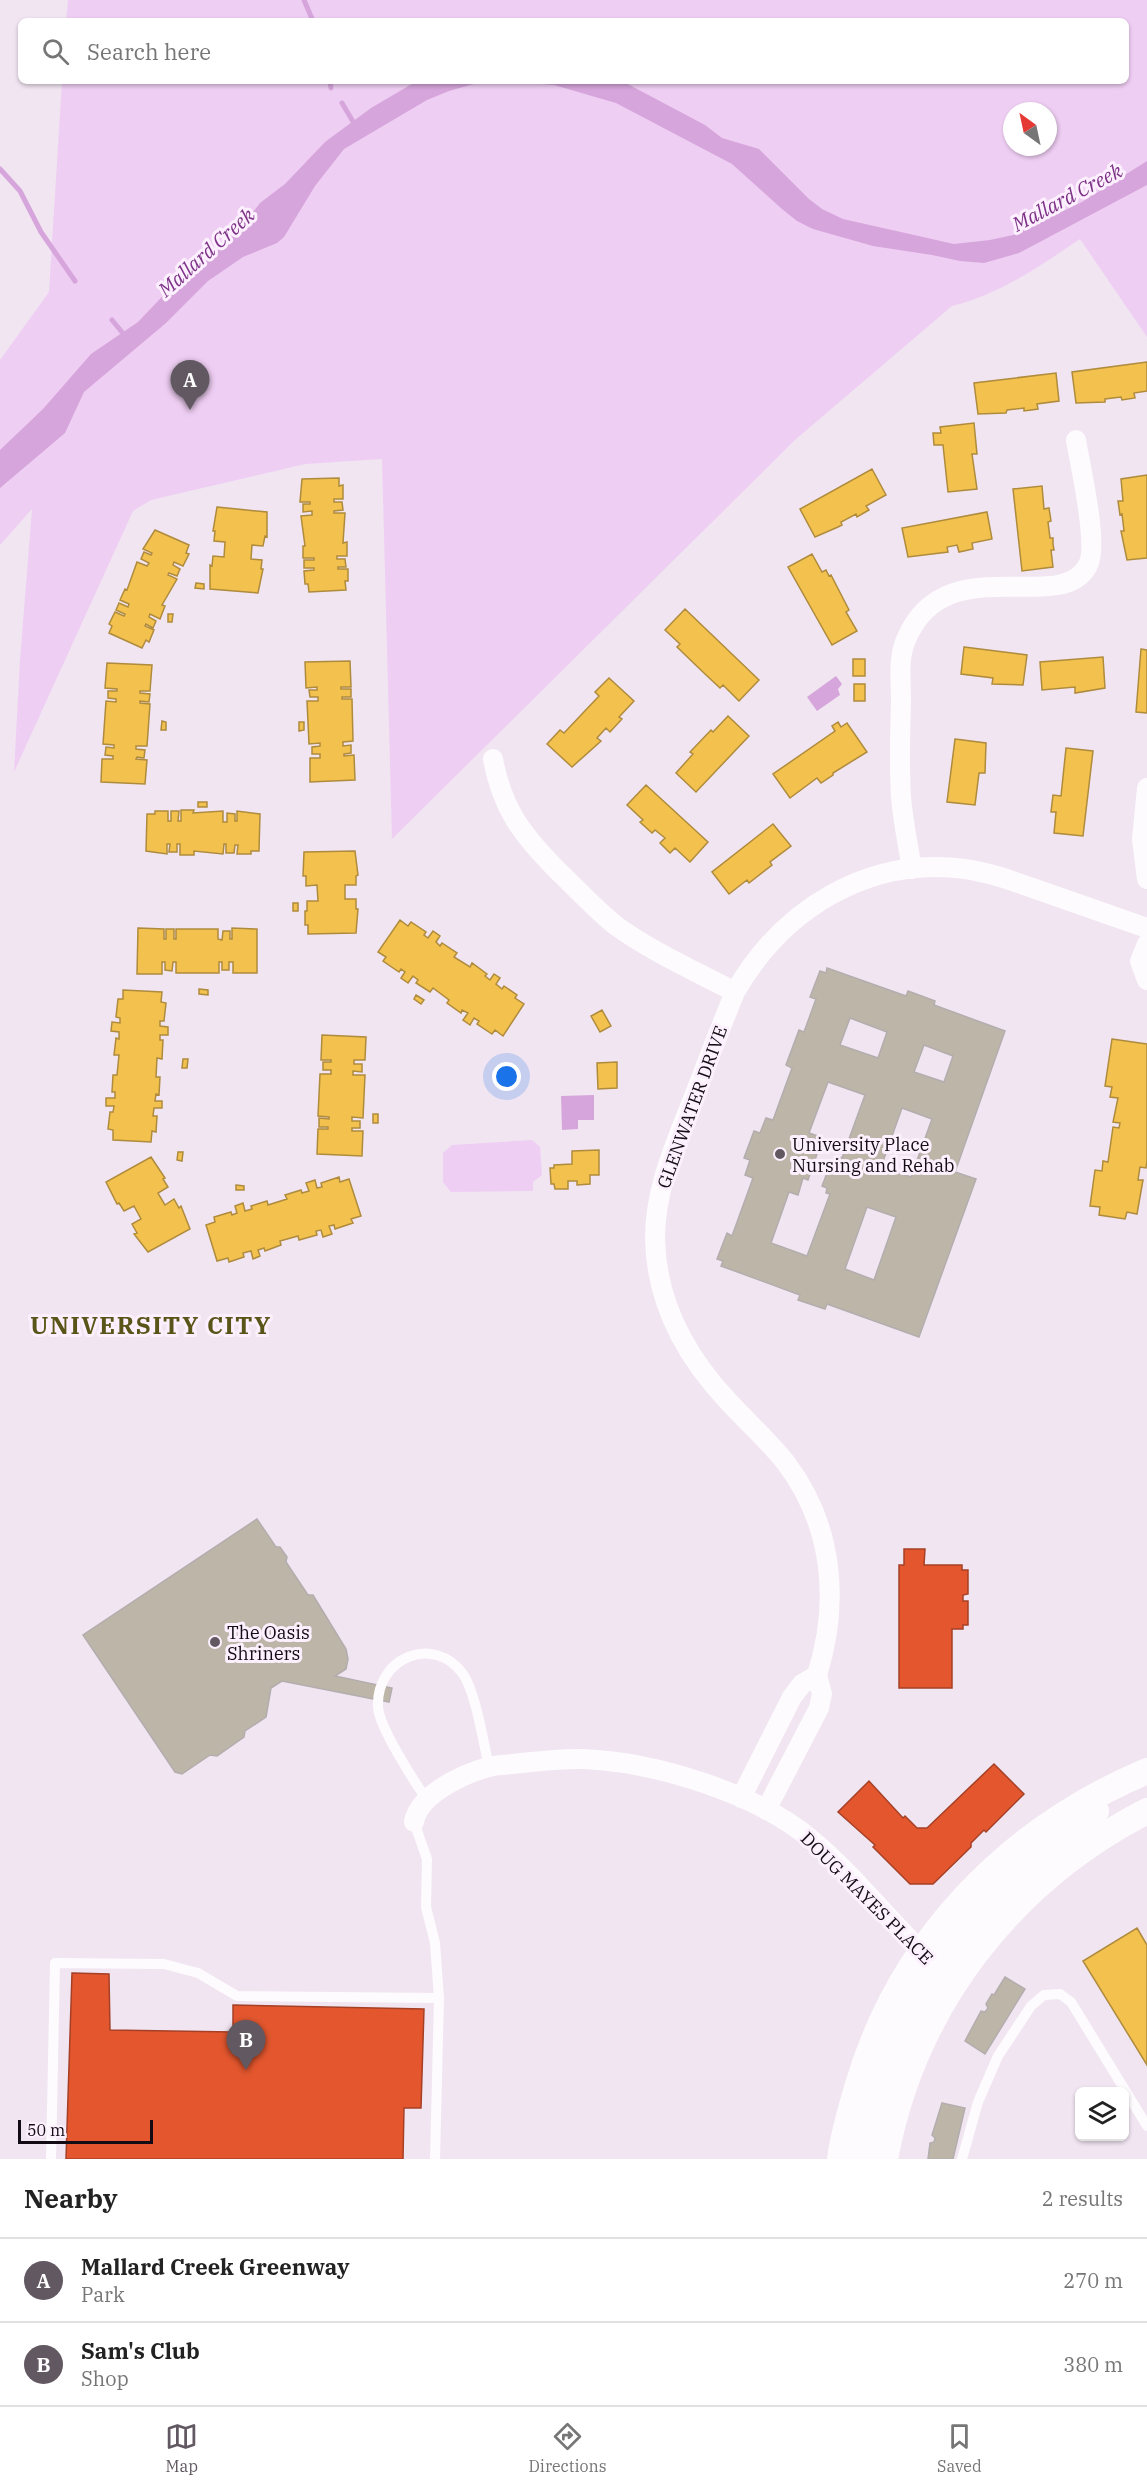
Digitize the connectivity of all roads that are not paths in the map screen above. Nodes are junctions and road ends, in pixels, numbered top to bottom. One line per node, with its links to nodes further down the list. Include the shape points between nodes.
1 (1076, 440): 4 (street, via 1093,551 1086,570 1062,585 983,586 952,592 926,610 906,641 901,662 900,771)
2 (493, 759): 9 (street, via 501,794 516,823 593,905 639,941)
3 (1147, 788): 5 (street, via 1142,839)
4 (912, 869): 6 (street, GLENWATER DRIVE, via 950,868 985,873); 9 (street, GLENWATER DRIVE, via 867,879 812,907 769,942)
5 (1147, 879)
6 (1147, 928)
7 (1147, 944): 8 (street, via 1140,961)
8 (1147, 980)
9 (735, 992): 10 (street, GLENWATER DRIVE, via 664,1174 656,1225 656,1257 666,1303 685,1346 716,1388 785,1462 814,1514 825,1547 831,1601)
10 (817, 1675): 13 (street, via 796,1689); 15 (street, GLENWATER DRIVE, via 822,1694 819,1708)
11 (489, 1766): 13 (street, DOUG MAYES PLACE, via 604,1761 680,1777); 14 (street, DOUG MAYES PLACE, via 462,1777); 14 (lane, via 471,1691 460,1671 448,1660 434,1655 400,1660 383,1677 378,1709)
12 (1140, 1774): 18 (street, via 1085,1802 1016,1847 970,1889); 19 (street, via 1018,1875 956,1942 946,1961)
13 (741, 1797): 15 (street, DOUG MAYES PLACE)
14 (427, 1800): 17 (street, DOUG MAYES PLACE)
15 (766, 1810): 18 (street, DOUG MAYES PLACE, via 813,1841)
16 (1147, 1811): 19 (street, via 1103,1835 1028,1893 981,1945)
17 (414, 1822): 20 (lane, via 427,1859 426,1906 435,1943)
18 (921, 1951): 19 (street, DOUG MAYES PLACE); 24 (street, via 890,2003 869,2051); 25 (street, via 927,1983 904,2022 885,2068 874,2100)
19 (954, 1983): 26 (street, via 915,2057)
20 (439, 1998): 22 (lane, via 237,1996 198,1973 164,1964 56,1964); 23 (lane)
21 (1147, 2126): 27 (lane, via 1071,2001 1060,1994 1044,1995 1031,2006 998,2056 978,2102)
22 (51, 2159)
23 (435, 2159)
24 (840, 2159)
25 (866, 2159)
26 (885, 2159)
27 (962, 2159)

